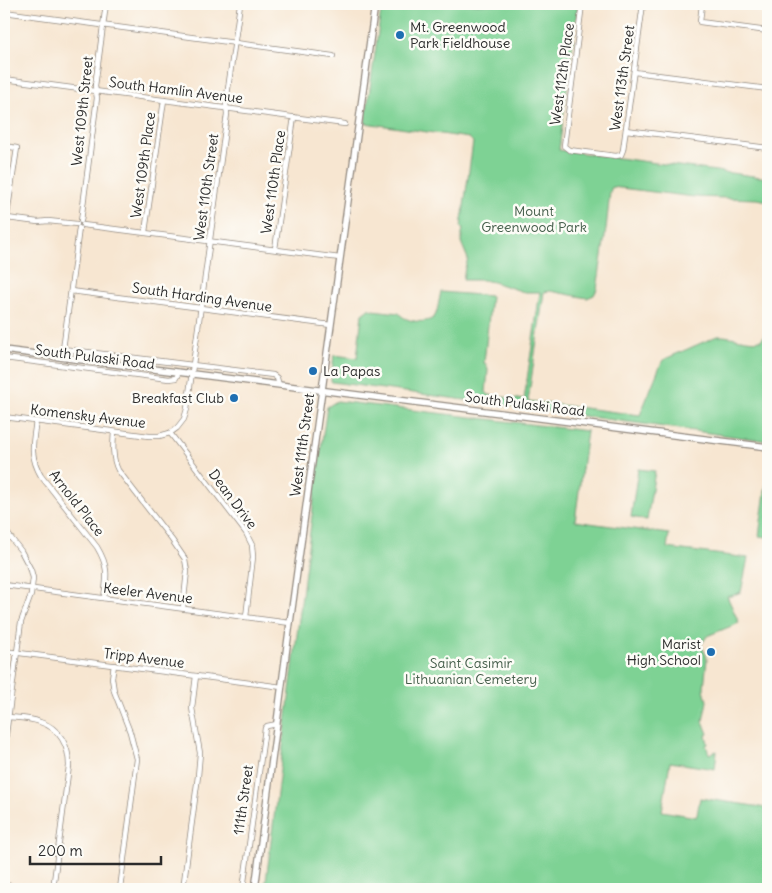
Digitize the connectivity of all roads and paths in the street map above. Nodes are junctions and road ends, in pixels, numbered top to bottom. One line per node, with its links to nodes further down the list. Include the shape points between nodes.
1 (106, 4): 8 (street, West 109th Street)
2 (240, 4): 10 (street, West 110th Street)
3 (375, 4): 30 (main road, West 111th Street)
4 (582, 4): 23 (street, West 112th Place, via 565,147)
5 (643, 4): 12 (street, West 113th Street)
6 (702, 4): 9 (street, via 700,22)
7 (4, 12): 8 (street)
8 (103, 25): 10 (street); 15 (street, West 109th Street)
9 (768, 31)
10 (234, 43): 11 (street); 17 (street, West 110th Street)
11 (333, 56)
12 (634, 72): 14 (street); 20 (street, West 113th Street)
13 (4, 80): 15 (street, South Hamlin Avenue)
14 (768, 89)
15 (96, 91): 16 (street, South Hamlin Avenue); 25 (street, West 109th Street)
16 (164, 100): 17 (street, South Hamlin Avenue); 26 (street, West 109th Place)
17 (227, 108): 18 (street, South Hamlin Avenue); 28 (street, West 110th Street)
18 (294, 117): 19 (street, South Hamlin Avenue); 29 (street, West 110th Place)
19 (345, 124)
20 (626, 130): 22 (street); 23 (street, West 113th Street)
21 (4, 146): 24 (street, via 17,148)
22 (768, 148)
23 (621, 155)
24 (7, 218): 25 (street); 27 (street)
25 (80, 225): 26 (street); 31 (street, West 109th Street)
26 (145, 232): 28 (street)
27 (4, 235)
28 (210, 241): 29 (street); 32 (street, West 110th Street)
29 (275, 249): 30 (street)
30 (340, 258): 33 (main road, West 111th Street)
31 (71, 291): 32 (street, South Harding Avenue); 34 (street, West 109th Street)
32 (201, 308): 33 (street, South Harding Avenue); 38 (street, West 110th Street)
33 (331, 325): 42 (main road, West 111th Street)
34 (63, 348): 36 (street, West 109th Street); 38 (street, South Pulaski Road)
35 (4, 350): 36 (main road, South Pulaski Road)
36 (62, 357): 39 (main road, South Pulaski Road)
37 (4, 358): 39 (street, South Pulaski Road, via 169,380 176,378)
38 (193, 365): 40 (street, West 110th Street); 41 (street, South Pulaski Road, via 273,375)
39 (179, 372): 40 (main road, South Pulaski Road)
40 (192, 374): 41 (main road, South Pulaski Road); 46 (street, West 110th Street, via 184,419)
41 (279, 385): 42 (main road, South Pulaski Road)
42 (322, 390): 47 (main road, South Pulaski Road); 54 (main road, West 111th Street)
43 (4, 417): 44 (street, Komensky Avenue)
44 (36, 421): 45 (street, Komensky Avenue); 51 (street, Arnold Place, via 33,444 36,466 103,557 107,575)
45 (114, 432): 46 (street, Komensky Avenue, via 148,436); 52 (street, via 113,452 118,470 185,559 188,571)
46 (170, 433): 53 (street, Dean Drive, via 246,533 252,546)
47 (768, 447)
48 (4, 529): 50 (street, via 31,570)
49 (4, 585): 50 (street, Keeler Avenue)
50 (32, 589): 51 (street, Keeler Avenue); 56 (street, via 21,622)
51 (104, 598): 52 (street, Keeler Avenue)
52 (183, 608): 53 (street, Keeler Avenue)
53 (246, 617): 54 (street, Keeler Avenue)
54 (290, 623): 59 (main road, West 111th Street)
55 (4, 651): 56 (street, Tripp Avenue)
56 (17, 653): 57 (street, Tripp Avenue); 60 (street)
57 (114, 665): 58 (street, Tripp Avenue); 66 (street, via 112,684 137,759)
58 (196, 676): 59 (street, Tripp Avenue); 67 (street, via 192,708 200,753)
59 (282, 687): 61 (main road, West 111th Street)
60 (8, 717): 62 (street); 65 (street, via 43,722 59,734 68,749 69,766)
61 (277, 724): 68 (street, 111th Street, via 265,728); 69 (main road, West 111th Street)
62 (4, 749)
63 (4, 885): 64 (street)
64 (34, 889)
65 (53, 889)
66 (120, 889)
67 (183, 889)
68 (242, 889)
69 (255, 889)

